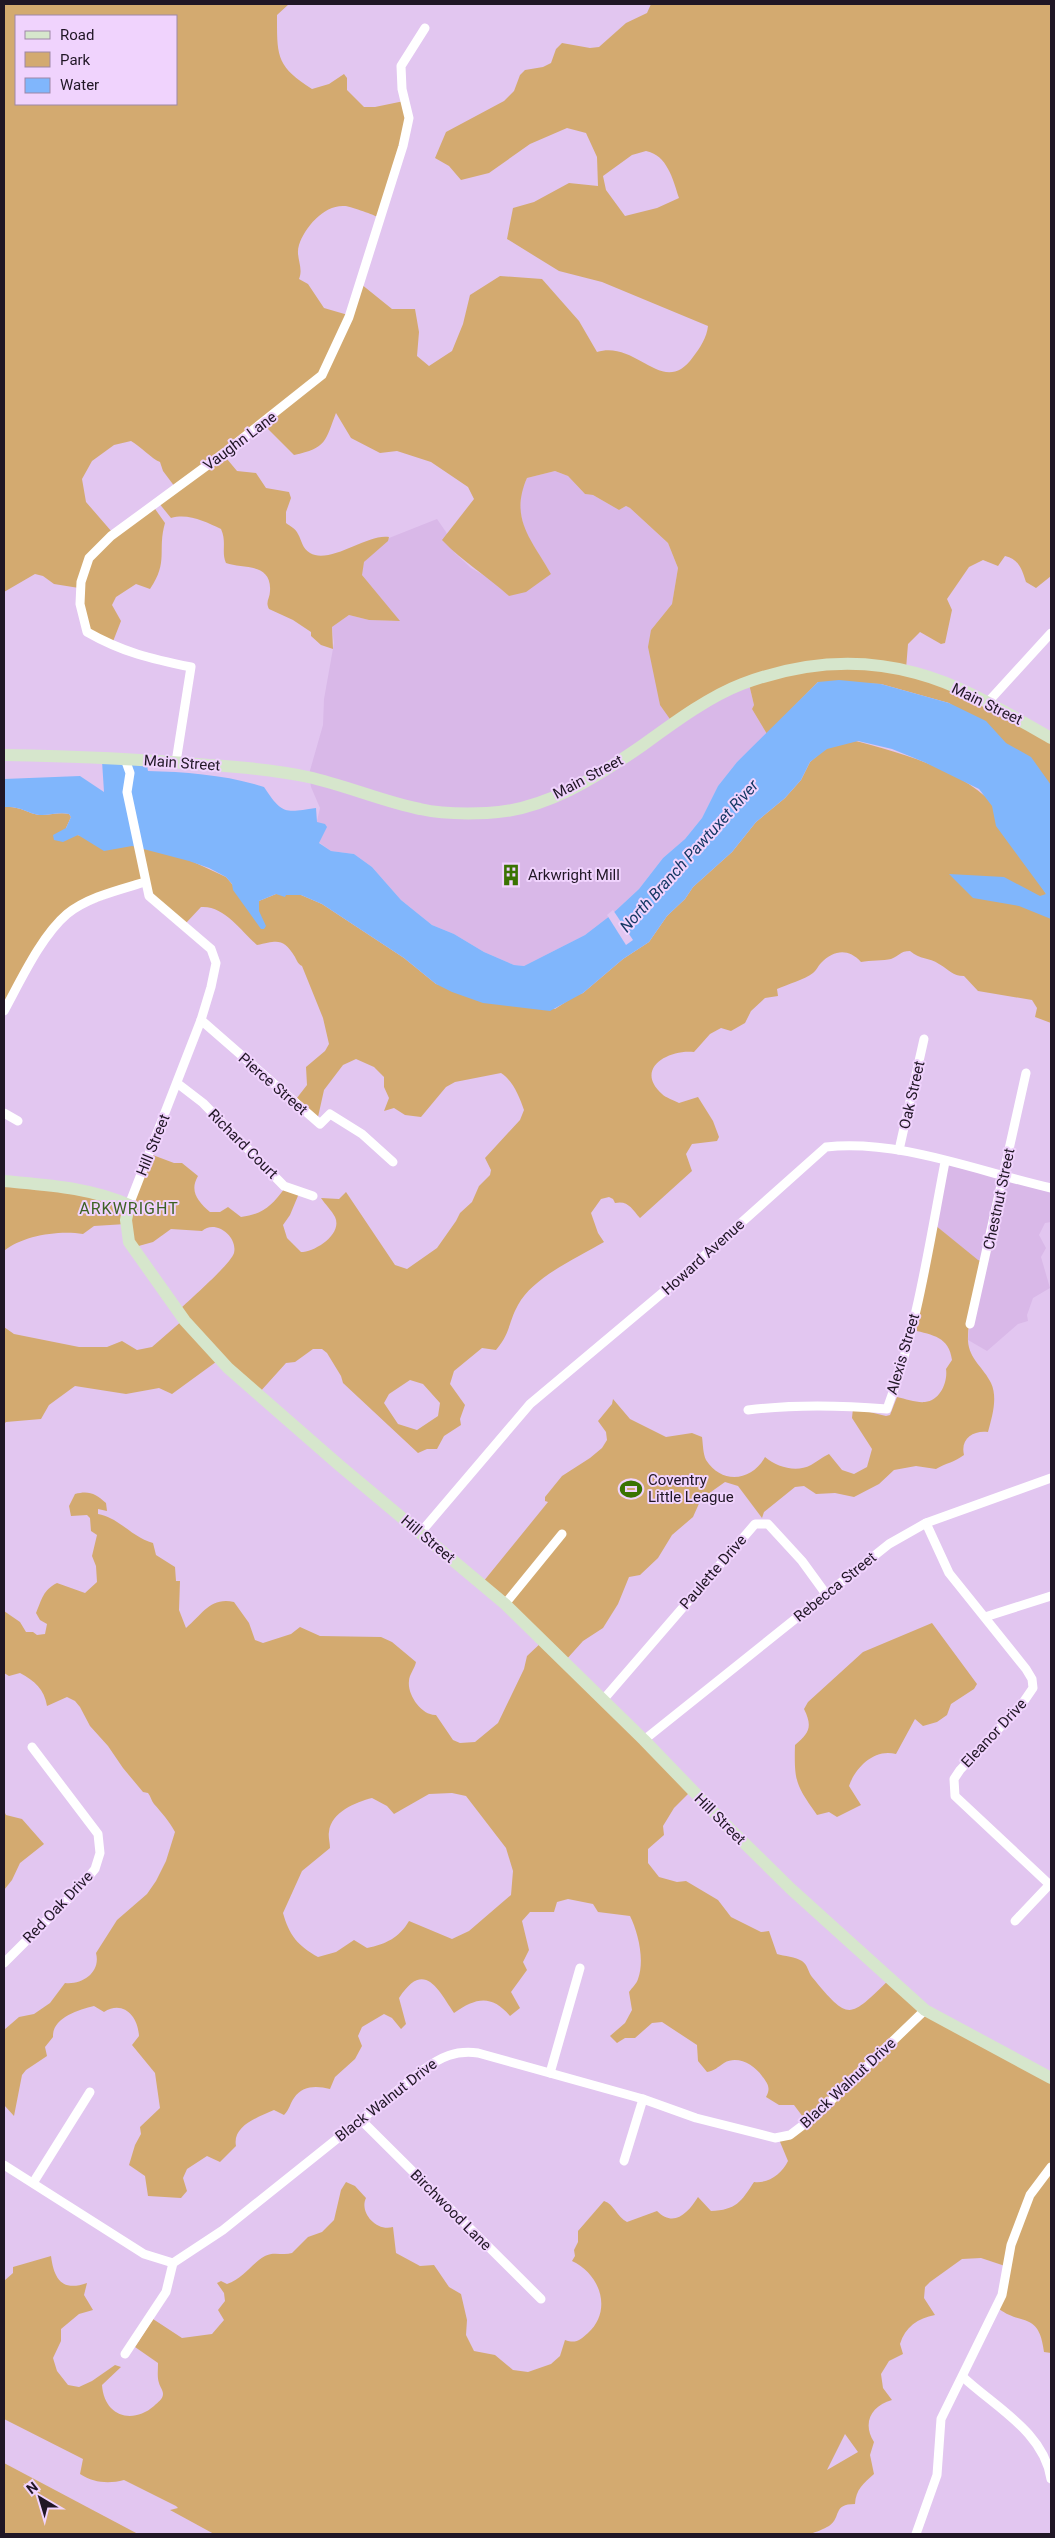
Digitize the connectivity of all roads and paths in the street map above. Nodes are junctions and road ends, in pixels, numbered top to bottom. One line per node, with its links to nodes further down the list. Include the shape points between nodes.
1 (425, 28): 7 (street, Vaughn Lane, via 401,66 402,89 409,118 403,146 349,317 322,375 224,453 111,536 89,558 81,582 80,604 87,632 112,647 135,655 191,667)
2 (1051, 633): 3 (street)
3 (988, 702): 4 (street, Main Street); 7 (street, Main Street, via 918,673 878,665 841,663 793,669 740,685 685,715 628,756 578,786 531,806 490,813 458,814 420,809 310,777)
4 (1051, 738)
5 (4, 755): 6 (street, Main Street)
6 (126, 759): 7 (street, Main Street); 8 (street, Hill Street, via 130,773 127,792)
7 (176, 762)
8 (145, 882): 9 (street, via 99,896 67,914 48,938); 10 (street, Hill Street, via 149,896 210,949 216,963)
9 (4, 1011)
10 (201, 1020): 13 (street, Hill Street); 17 (street, Pierce Street, via 320,1124 330,1114 362,1134)
11 (924, 1039): 16 (street, Oak Street)
12 (1026, 1073): 19 (street, Chestnut Street)
13 (177, 1083): 22 (street, Richard Court, via 202,1103 284,1186); 23 (street, Hill Street)
14 (4, 1113): 15 (street)
15 (18, 1121)
16 (899, 1150): 18 (street, Howard Avenue); 28 (street, Howard Avenue, via 852,1144 826,1147 667,1290 530,1404)
17 (393, 1162)
18 (945, 1162): 19 (street, Howard Avenue); 25 (street, Alexis Street, via 915,1315 887,1409 787,1405)
19 (1004, 1175): 21 (street, Howard Avenue); 24 (street, Chestnut Street)
20 (4, 1181): 23 (street, via 80,1190 112,1197)
21 (1051, 1188)
22 (313, 1196)
23 (129, 1205): 28 (street, Hill Street, via 126,1220 129,1242 185,1321 228,1368 280,1415)
24 (970, 1324)
25 (748, 1410)
26 (1051, 1478): 27 (street, Rebecca Street)
27 (926, 1523): 30 (street, Rebecca Street, via 889,1544); 33 (street, Eleanor Drive, via 949,1573)
28 (421, 1532): 32 (street, Hill Street)
29 (562, 1534): 32 (street)
30 (826, 1594): 34 (street, Paulette Drive, via 802,1561 768,1524 755,1524); 35 (street, Rebecca Street)
31 (1051, 1596): 33 (street)
32 (505, 1604): 34 (street, Hill Street)
33 (986, 1616): 37 (street, Eleanor Drive, via 1026,1669 1033,1688 960,1770 953,1788 961,1803)
34 (603, 1700): 35 (street, Hill Street)
35 (644, 1740): 41 (street, Hill Street, via 784,1882)
36 (32, 1747): 39 (street, Red Oak Drive, via 98,1834 100,1853 95,1869 86,1880)
37 (1050, 1884): 38 (street, Eleanor Drive)
38 (1016, 1920)
39 (4, 1963)
40 (580, 1968): 42 (street)
41 (925, 2010): 43 (street, Hill Street); 45 (street, Black Walnut Drive, via 790,2136 775,2138 744,2131)
42 (550, 2073): 45 (street, Black Walnut Drive); 46 (street, Black Walnut Drive, via 478,2053 453,2053 440,2058)
43 (1051, 2078)
44 (90, 2092): 50 (street)
45 (643, 2099): 47 (street)
46 (361, 2120): 51 (street, Black Walnut Drive, via 223,2230); 52 (street, Birchwood Lane)
47 (624, 2161)
48 (4, 2165): 50 (street)
49 (1051, 2166): 54 (street, via 1030,2195 1011,2245 1002,2295)
50 (33, 2183): 51 (street, via 144,2254)
51 (172, 2263): 53 (street, via 166,2292)
52 (541, 2298)
53 (126, 2354)
54 (963, 2377): 55 (street, via 1031,2436 1049,2465); 56 (street, via 941,2419 937,2475)
55 (1051, 2479)
56 (916, 2534)

